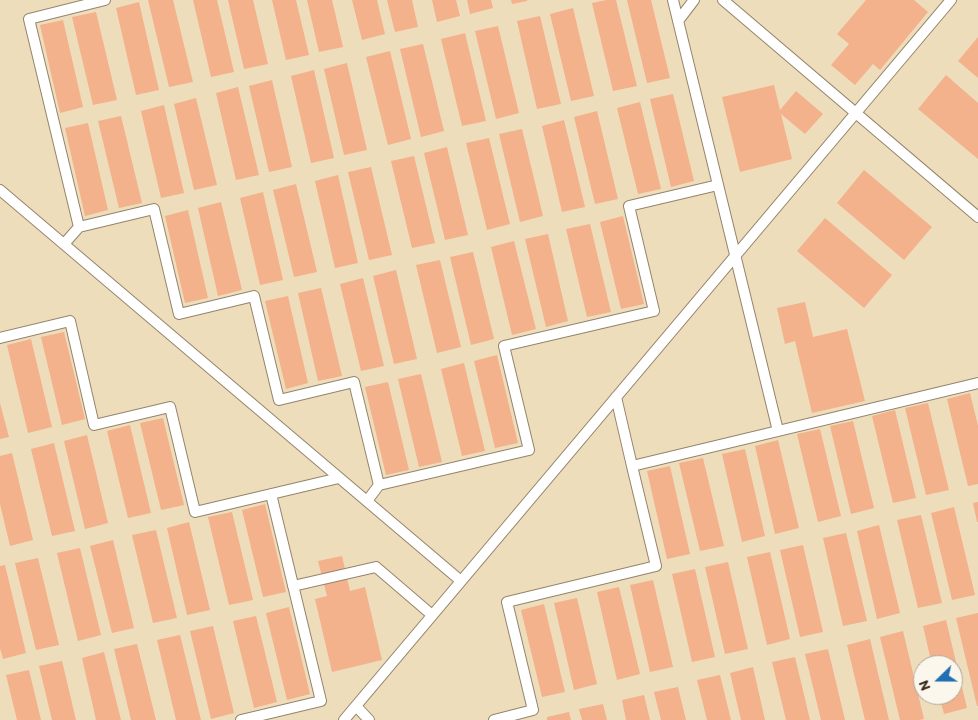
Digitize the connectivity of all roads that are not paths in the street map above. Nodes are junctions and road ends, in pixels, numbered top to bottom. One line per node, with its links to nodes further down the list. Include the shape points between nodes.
1 (105, 0): 11 (lane, via 29,19)
2 (672, 0): 6 (lane)
3 (694, 0): 6 (lane)
4 (723, 0): 7 (lane)
5 (951, 0): 7 (lane)
6 (678, 21): 8 (lane)
7 (856, 113): 10 (lane); 13 (lane)
8 (718, 185): 13 (lane); 20 (lane, via 629,206 654,310 504,346 529,450)
9 (0, 190): 12 (lane)
10 (977, 214)
11 (79, 227): 12 (lane); 20 (lane, via 154,209 179,314 254,296 279,400 354,382)
12 (64, 244): 19 (lane)
13 (735, 256): 16 (lane); 17 (lane)
14 (0, 338): 21 (lane, via 70,321 94,425 170,407 195,512)
15 (978, 383): 17 (lane)
16 (616, 397): 18 (lane); 23 (lane)
17 (778, 431): 18 (lane)
18 (632, 466): 30 (lane, via 656,566 507,602 533,710)
19 (340, 478): 21 (lane); 22 (lane)
20 (379, 485): 22 (lane)
21 (271, 494): 24 (lane)
22 (367, 501): 23 (lane)
23 (461, 581): 25 (lane)
24 (293, 586): 25 (lane, via 376,567); 27 (lane, via 321,701)
25 (432, 615): 26 (lane)
26 (356, 706): 28 (lane); 29 (lane)
27 (241, 720)
28 (344, 720)
29 (369, 720)
30 (494, 720)

